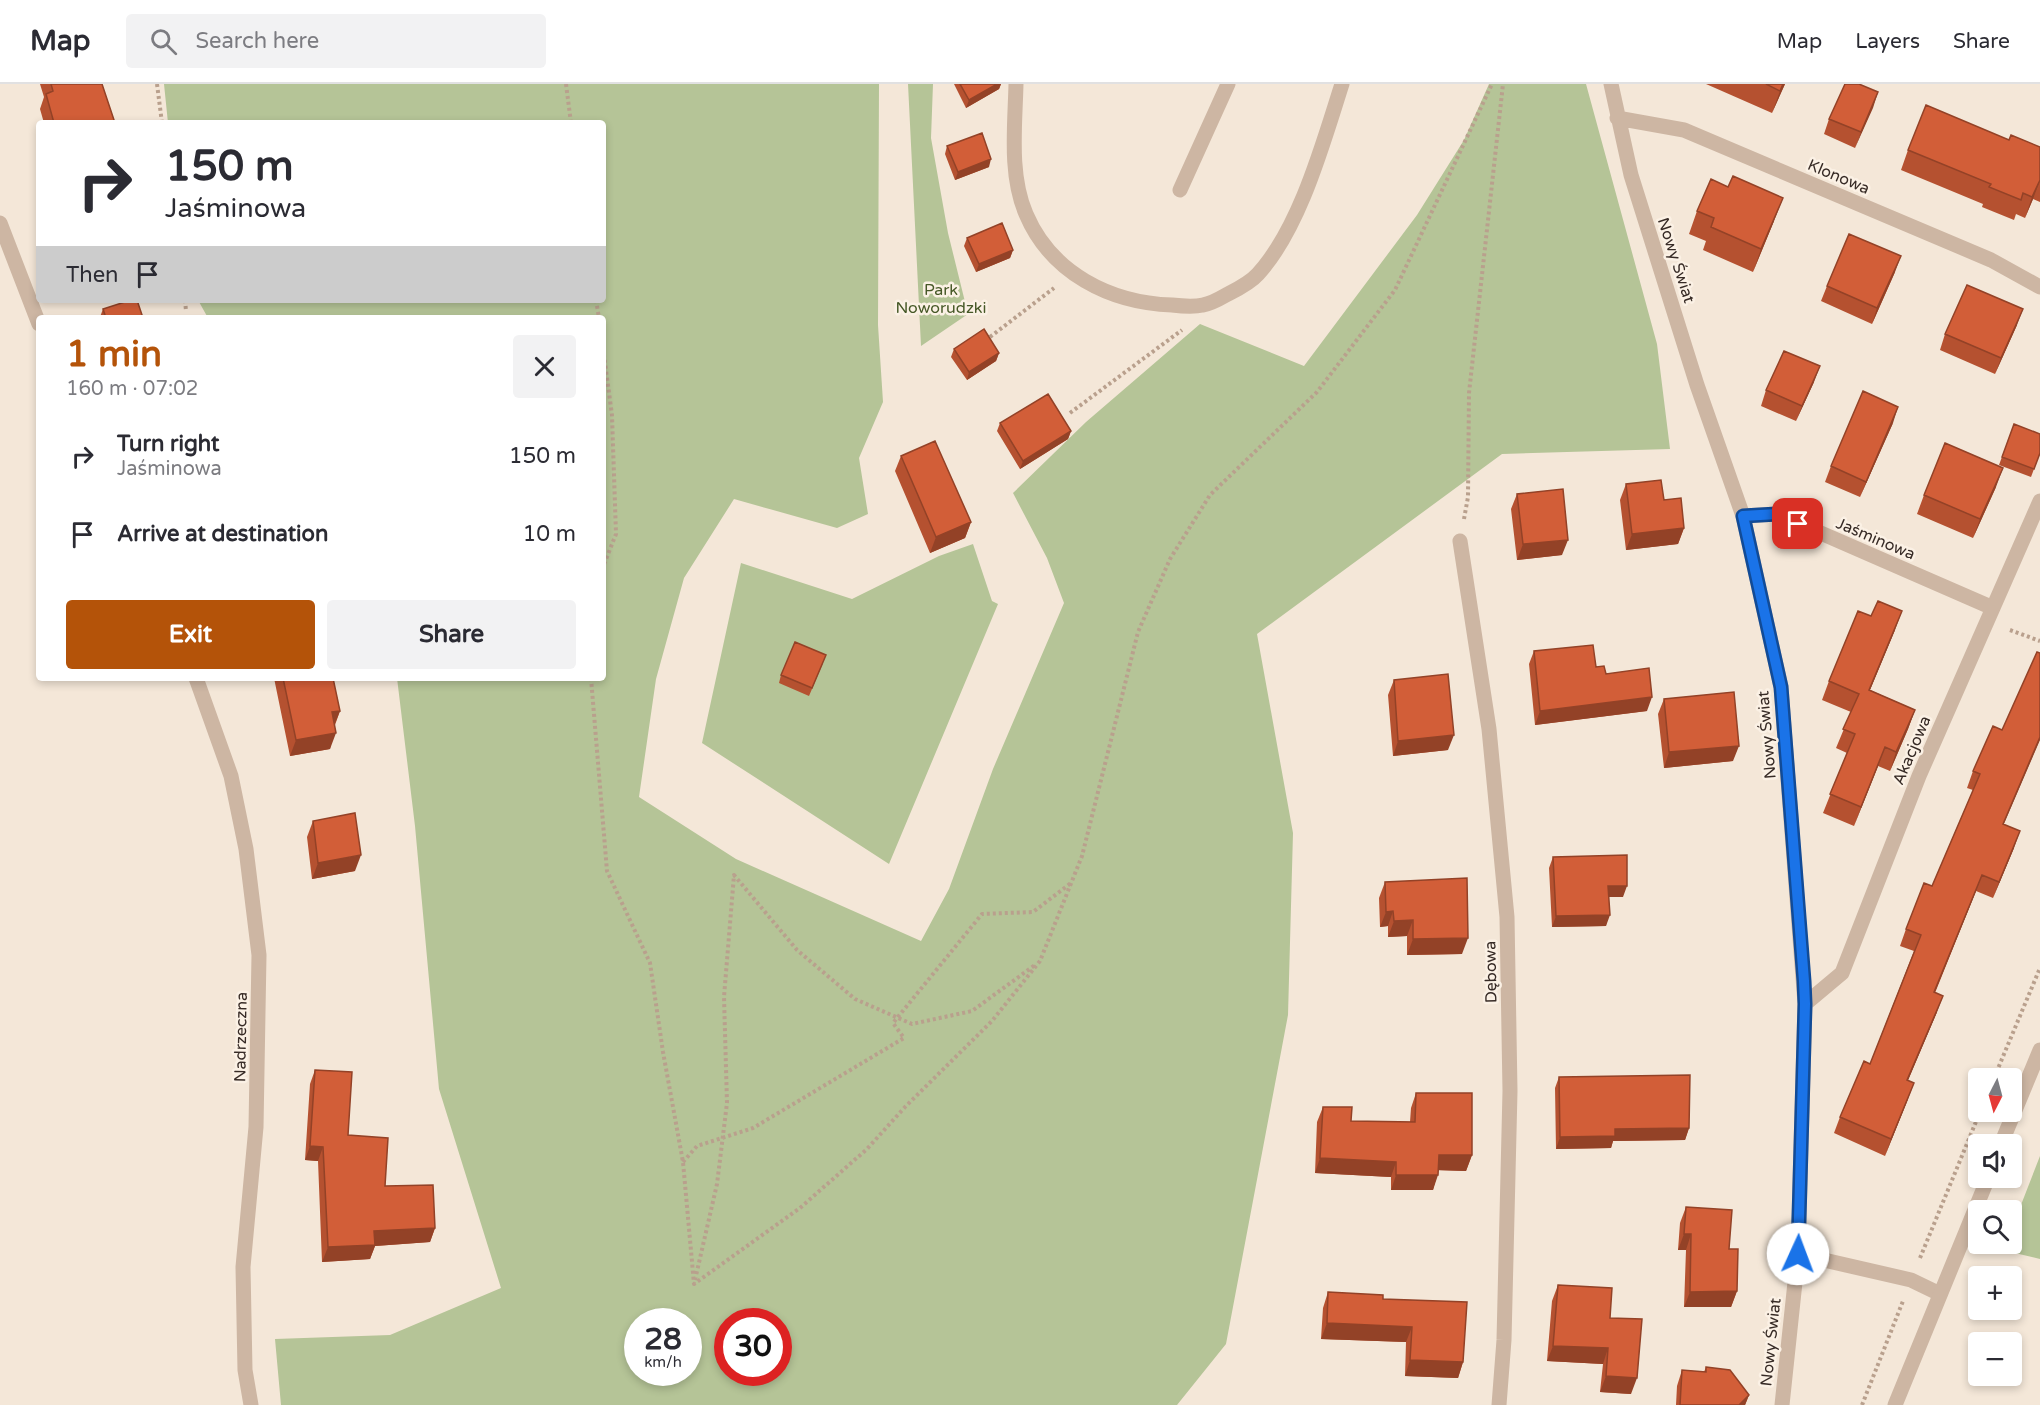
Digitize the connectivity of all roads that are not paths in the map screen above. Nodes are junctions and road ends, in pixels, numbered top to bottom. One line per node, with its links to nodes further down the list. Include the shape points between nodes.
1 (1016, 84): 3 (street, via 1015,171 1020,199 1037,237 1074,273 1121,298 1153,304 1204,305 1257,276 1282,243 1317,159)
2 (1228, 84): 6 (street)
3 (1342, 84)
4 (1611, 84): 5 (street, Nowy Świat)
5 (1617, 118): 8 (street, Klonowa, via 1684,130 1991,260); 11 (street, Nowy Świat, via 1638,197)
6 (1179, 190)
7 (0, 223): 9 (street)
8 (2040, 287)
9 (36, 316)
10 (2040, 501): 13 (street, Akacjowa)
11 (1743, 516): 13 (street, Jaśminowa, via 1777,514); 15 (street, Nowy Świat, via 1781,687)
12 (1461, 541): 22 (street, Dębowa, via 1489,729 1507,917 1510,1103 1504,1340)
13 (1990, 614): 15 (street, Akacjowa, via 1919,776 1842,973)
14 (197, 681): 21 (street, Nadrzeczna, via 231,776 246,849 260,955 256,1127 243,1267 245,1370)
15 (1805, 1004): 19 (street, Nowy Świat)
16 (2040, 1050): 17 (street)
17 (2005, 1134)
18 (1984, 1188): 20 (street)
19 (1798, 1254): 20 (street, via 1911,1280); 23 (street, Nowy Świat)
20 (1940, 1294): 24 (street)
21 (251, 1405)
22 (1498, 1405)
23 (1782, 1405)
24 (1895, 1405)

